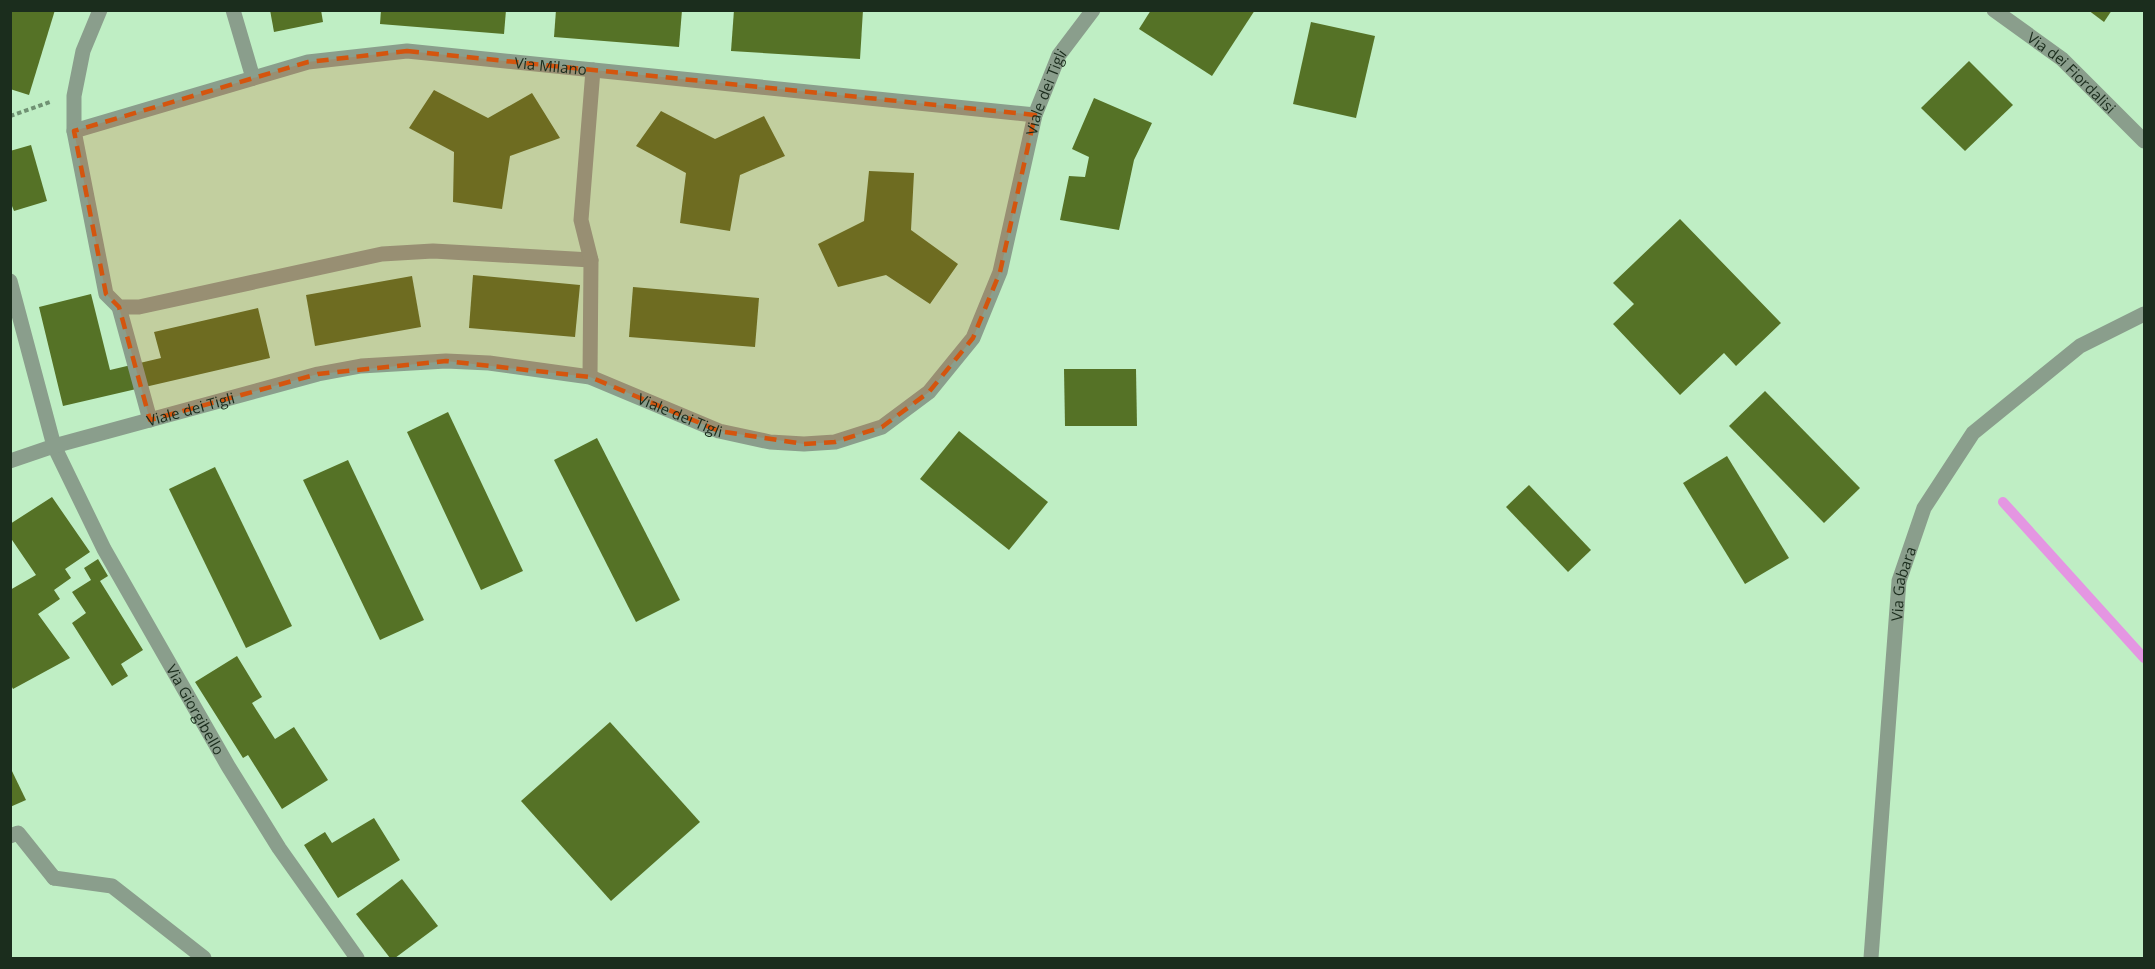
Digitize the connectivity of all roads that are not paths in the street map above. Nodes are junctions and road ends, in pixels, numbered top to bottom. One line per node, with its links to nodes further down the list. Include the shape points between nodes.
1 (100, 10): 8 (street, via 82,51 74,96)
2 (233, 10): 6 (street)
3 (1093, 10): 7 (street, Viale dei Tigli, via 1059,55)
4 (1994, 10): 9 (street, Via dei Fiordalisi, via 2062,59)
5 (593, 70): 6 (street, Via Milano, via 407,51 308,62); 7 (street, Via Milano); 10 (street, via 581,220)
6 (253, 78): 8 (street, Via Milano)
7 (1035, 115): 14 (street, Viale dei Tigli, via 1000,272 973,338 929,392 882,427 835,442 770,442 719,431)
8 (74, 131): 12 (street, via 106,294)
9 (2145, 141)
10 (591, 260): 12 (street, via 433,251 382,254 139,307); 14 (street)
11 (10, 281): 16 (street, Via Giorgibello)
12 (119, 307): 15 (street)
13 (2145, 314): 22 (street, Via Gabara, via 2080,346 1973,433 1924,507 1899,581)
14 (590, 377): 15 (street, Viale dei Tigli, via 446,361 361,366)
15 (150, 420): 16 (street, Viale dei Tigli)
16 (54, 446): 17 (street, Viale dei Tigli); 19 (street, Via Giorgibello, via 104,549 228,766 279,848)
17 (10, 461)
18 (10, 836): 20 (street, via 18,833 54,878 112,886)
19 (355, 955): 21 (street)
20 (204, 958)
21 (369, 958)
22 (1871, 958)

